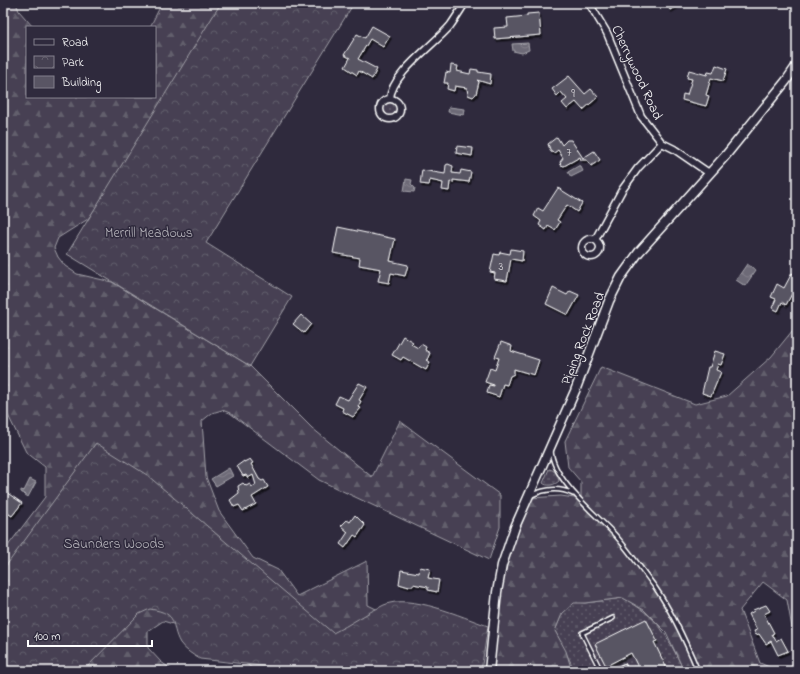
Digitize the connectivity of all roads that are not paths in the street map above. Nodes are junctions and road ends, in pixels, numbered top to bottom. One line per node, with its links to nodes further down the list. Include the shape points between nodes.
1 (465, 3): 4 (street, via 450,25 397,81)
2 (589, 3): 5 (street, Cherrywood Road, via 607,33 641,116)
3 (797, 65): 6 (street, Piping Rock Road, via 786,82)
4 (390, 99)
5 (662, 143): 6 (street, Cherrywood Road); 7 (street, via 638,168 622,190)
6 (709, 173): 8 (street, Piping Rock Road, via 639,252 621,277)
7 (595, 240)
8 (551, 446): 9 (lane, via 553,461); 10 (street, Piping Rock Road)
9 (573, 494): 10 (lane, via 550,490); 16 (lane, via 616,536 656,589 682,635)
10 (528, 497): 12 (street, Piping Rock Road, via 502,565)
11 (613, 618): 13 (lane, via 582,633)
12 (488, 671)
13 (601, 671)
14 (614, 671): 15 (lane, via 624,666)
15 (626, 671)
16 (698, 671)

